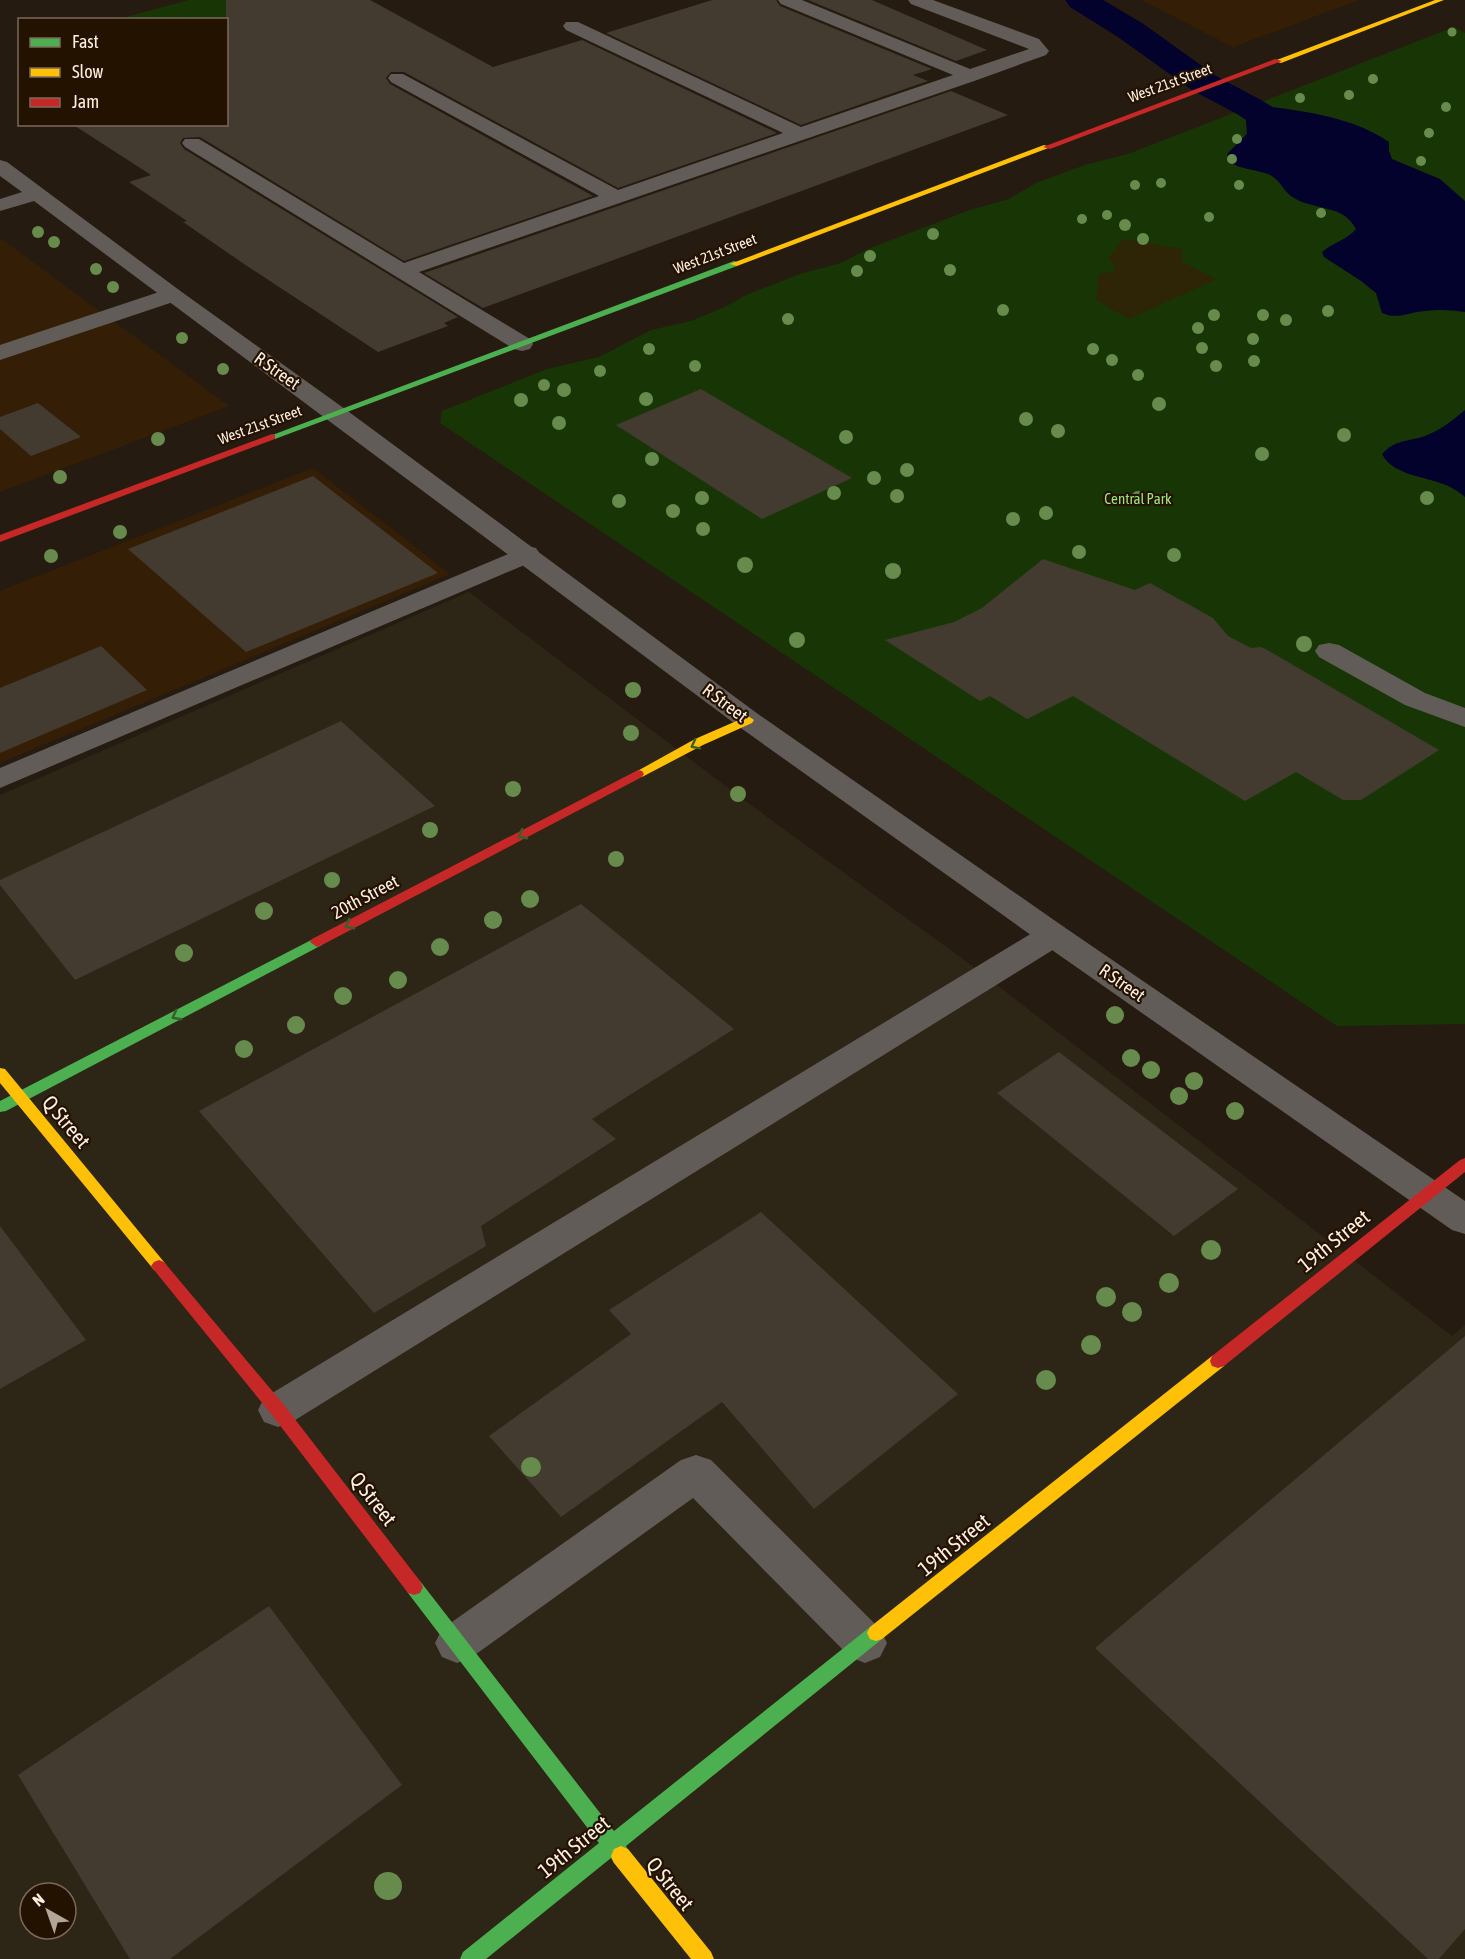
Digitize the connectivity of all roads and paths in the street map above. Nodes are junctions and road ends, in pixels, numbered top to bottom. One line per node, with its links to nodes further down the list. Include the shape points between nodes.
1 (788, 0): 5 (street)
2 (917, 0): 5 (street, via 1034,43 1040,51)
3 (1441, 0): 15 (street, West 21st Street)
4 (572, 26): 7 (street)
5 (971, 76): 7 (street)
6 (398, 78): 11 (street)
7 (800, 134): 11 (street)
8 (192, 143): 13 (street)
9 (0, 166): 10 (street, R Street)
10 (37, 194): 12 (street); 14 (street, R Street)
11 (616, 197): 13 (street)
12 (0, 205)
13 (402, 271): 15 (street)
14 (171, 296): 16 (street); 17 (street, R Street)
15 (522, 344): 17 (street, West 21st Street)
16 (0, 353)
17 (337, 414): 18 (street, West 21st Street); 19 (street, R Street)
18 (0, 539)
19 (527, 554): 22 (street, R Street); 23 (street)
20 (1329, 651): 21 (street, via 1415,699)
21 (1465, 718)
22 (748, 720): 24 (street, R Street); 26 (street, 20th Street, one-way to 26, via 699,742)
23 (0, 779)
24 (1053, 935): 29 (street, R Street); 31 (street)
25 (0, 1073): 26 (street, Q Street)
26 (19, 1098): 27 (street, 20th Street); 31 (street, Q Street)
27 (0, 1108)
28 (1465, 1164): 29 (street, 19th Street)
29 (1427, 1193): 30 (street, R Street); 33 (street, 19th Street)
30 (1465, 1220)
31 (278, 1410): 32 (street, Q Street)
32 (458, 1643): 33 (street, via 696,1473); 34 (street, Q Street)
33 (864, 1643): 34 (street, 19th Street)
34 (611, 1844): 35 (street, 19th Street); 36 (street, Q Street)
35 (470, 1959)
36 (704, 1959)

